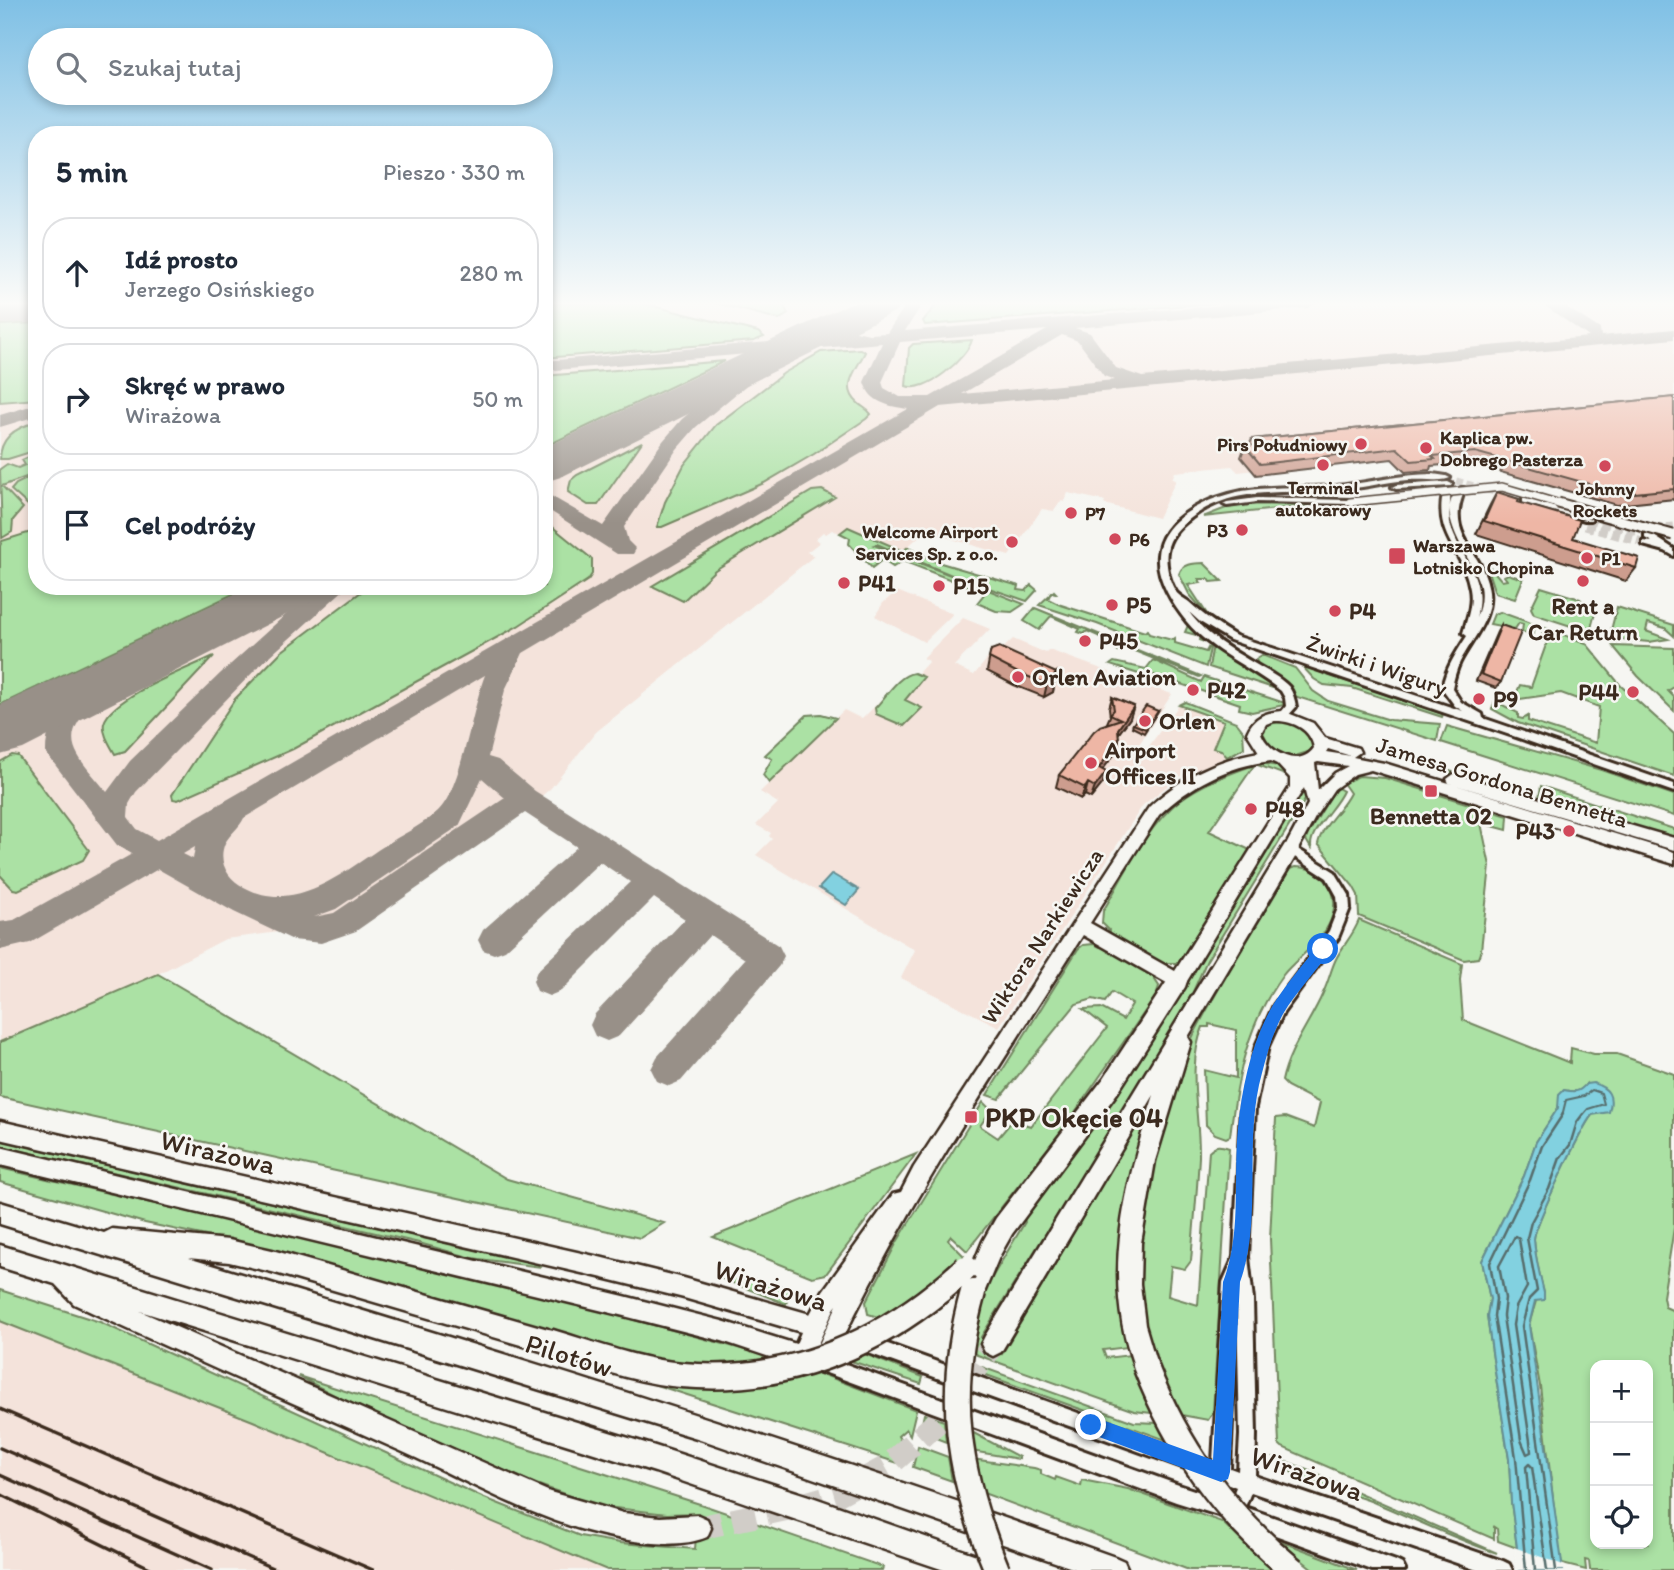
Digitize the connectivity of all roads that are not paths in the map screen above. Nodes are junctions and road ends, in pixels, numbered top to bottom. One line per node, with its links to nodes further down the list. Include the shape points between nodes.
1 (1399, 480): 2 (street); 3 (street, Żwirki i Wigury, via 1427,476); 4 (street, Żwirki i Wigury)
2 (1416, 485): 3 (street, Żwirki i Wigury); 4 (street, Żwirki i Wigury, via 1330,494)
3 (1448, 486): 12 (street, via 1444,523 1475,590)
4 (1261, 491): 6 (street, Żwirki i Wigury, via 1220,499)
5 (1461, 491): 6 (street, Żwirki i Wigury, bridge, via 1350,502 1245,501); 9 (street, Żwirki i Wigury, bridge, via 1502,487); 12 (street, via 1454,518 1486,591 1485,606)
6 (1197, 510): 11 (street, Żwirki i Wigury, via 1172,528 1163,543 1163,565)
7 (1586, 522): 7 (street, via 1549,508 1525,504)
8 (1674, 535): 9 (street, Żwirki i Wigury, bridge)
9 (1650, 537): 10 (street); 10 (street, Żwirki i Wigury); 10 (street)
10 (1670, 547)
11 (1175, 595): 13 (street, Żwirki i Wigury, via 1212,627); 14 (street, via 1198,628)
12 (1466, 644): 16 (street, via 1448,681 1451,696 1469,712)
13 (1257, 647): 14 (street); 16 (street, Żwirki i Wigury)
14 (1249, 665): 15 (street, via 1287,693 1291,707)
15 (1283, 716): 17 (main road, via 1261,721 1255,730); 18 (main road, via 1307,725)
16 (1520, 734): 23 (street, Żwirki i Wigury)
17 (1256, 740): 19 (main road); 21 (main road, Wiktora Narkiewicza)
18 (1320, 741): 20 (main road, via 1321,749); 25 (main road, Jamesa Gordona Bennetta)
19 (1277, 758): 20 (main road); 21 (main road, Wiktora Narkiewicza); 29 (main road, via 1296,775 1297,787)
20 (1312, 759): 22 (main road, Jamesa Gordona Bennetta, via 1329,757); 24 (main road, via 1311,793)
21 (1232, 763): 28 (main road, Wiktora Narkiewicza, via 1182,788 1154,811)
22 (1384, 768): 24 (main road, via 1347,770 1331,782); 27 (main road, Jamesa Gordona Bennetta)
23 (1674, 788)
24 (1316, 807): 26 (main road)
25 (1674, 844)
26 (1291, 849): 30 (highway); 37 (street, via 1331,875 1345,908 1334,934 1278,1009 1256,1064 1245,1128)
27 (1674, 858)
28 (1081, 926): 29 (main road); 39 (main road, Wiktora Narkiewicza)
29 (1178, 981): 34 (highway, via 1111,1085)
30 (1187, 1026): 40 (highway, via 1157,1067); 51 (highway, bridge, via 1160,1104 1130,1235 1130,1297 1145,1365 1170,1423 1206,1482 1253,1535)
31 (0, 1130): 39 (main road, Wirażowa, via 599,1267)
32 (0, 1156): 41 (main road, via 624,1306)
33 (0, 1213): 35 (highway, Pilotów)
34 (1004, 1226): 35 (highway, bridge, via 967,1268 923,1306 869,1341 829,1357 764,1373 718,1377 669,1373 229,1251); 49 (highway, bridge, via 973,1292 958,1350 955,1391 956,1426 970,1501)
35 (79, 1237): 50 (highway, Pilotów, via 844,1472)
36 (0, 1256): 38 (highway)
37 (1241, 1257): 43 (street, via 1231,1282); 44 (street, via 1247,1354)
38 (61, 1276): 46 (highway, via 82,1296 550,1505 631,1529); 48 (highway, via 655,1459)
39 (824, 1329): 41 (main road, Wiktora Narkiewicza); 42 (main road, Wiktora Narkiewicza); 43 (street, Wirażowa)
40 (993, 1343)
41 (801, 1356): 42 (main road)
42 (821, 1363): 45 (street)
43 (1221, 1472): 44 (street, Wirażowa); 45 (street)
44 (1246, 1482): 45 (street); 47 (street, Wirażowa)
45 (1235, 1511): 52 (street)
46 (698, 1528)
47 (1502, 1569)
48 (982, 1570)
49 (997, 1570)
50 (1115, 1570)
51 (1293, 1570)
52 (1395, 1570)

